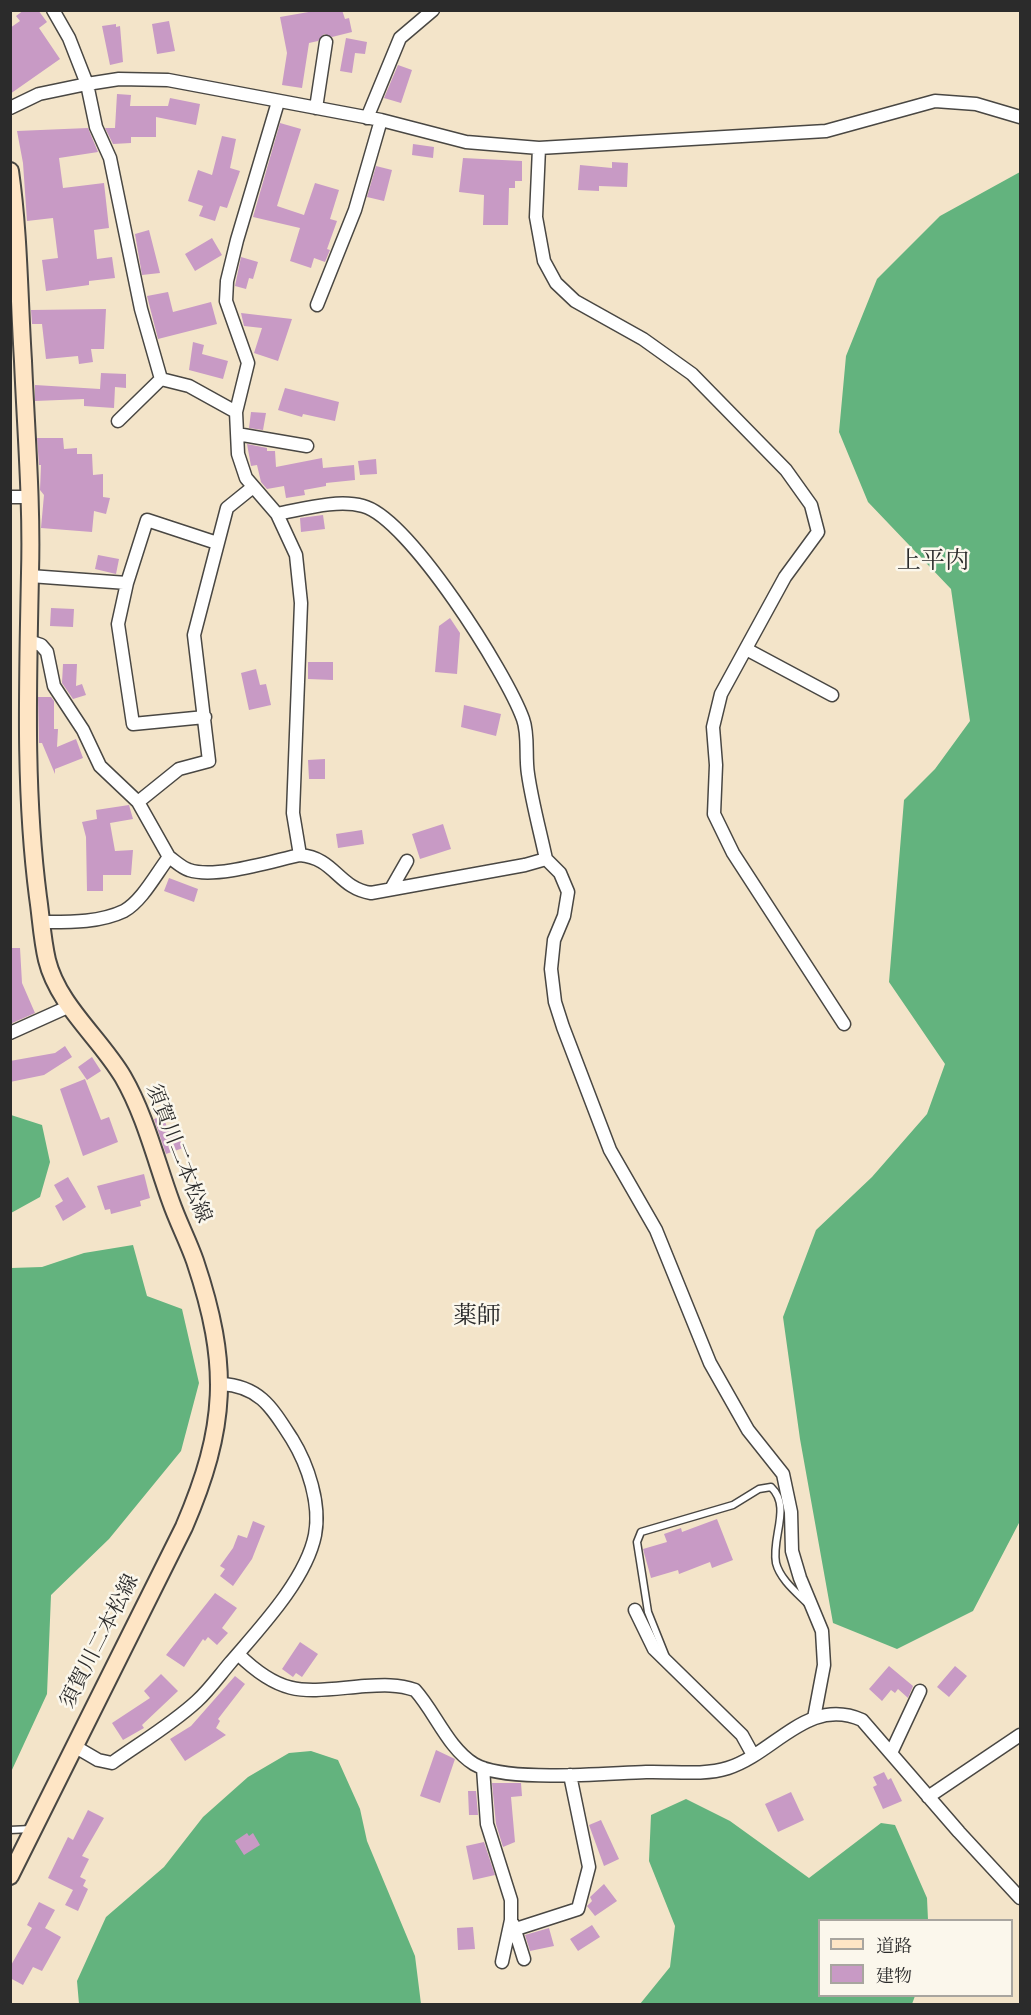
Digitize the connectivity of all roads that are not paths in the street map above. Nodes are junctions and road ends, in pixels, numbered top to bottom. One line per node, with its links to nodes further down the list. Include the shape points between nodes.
1 (53, 10): 4 (street)
2 (433, 10): 9 (street, via 400,38)
3 (326, 42): 7 (street)
4 (87, 84): 5 (street, via 119,79 168,80); 6 (street, via 39,94); 15 (street, via 96,127 110,158 141,309)
5 (278, 102): 7 (street); 16 (street, via 227,280 228,311 248,363)
6 (10, 108)
7 (316, 108): 9 (street)
8 (1020, 117): 11 (street, via 976,104 935,100 826,131)
9 (367, 118): 10 (street)
10 (381, 120): 11 (street, via 466,142); 14 (street, via 355,210)
11 (539, 148): 28 (street, via 536,217 544,261 556,283 575,301 643,339 692,374 786,470 811,505 818,532 785,577)
12 (10, 171): 13 (main road, 須賀川二本松線)
13 (14, 236): 22 (main road, 須賀川二本松線)
14 (317, 305)
15 (161, 379): 16 (street, via 189,386); 17 (street)
16 (236, 412): 18 (street)
17 (118, 421)
18 (237, 434): 19 (street); 20 (street, via 238,454)
19 (307, 446)
20 (253, 488): 23 (street); 24 (street, via 227,508)
21 (10, 497): 22 (street)
22 (30, 497): 25 (main road, 須賀川二本松線)
23 (277, 514): 32 (street, via 296,555 301,603 293,813); 34 (street, via 341,504 364,506 388,522 444,582 510,689 524,722 527,772)
24 (218, 543): 26 (street, via 147,520); 30 (street, via 194,635)
25 (30, 576): 26 (street); 27 (main road, 須賀川二本松線)
26 (127, 583): 30 (street, via 118,624 133,724)
27 (28, 641): 31 (street, via 41,645 47,652 54,686 100,766); 37 (main road, 須賀川二本松線, via 29,819)
28 (746, 649): 29 (street); 39 (street, via 721,694 713,727 714,814 734,853)
29 (832, 695)
30 (204, 717): 31 (street, via 209,761 179,769)
31 (138, 802): 33 (street)
32 (300, 855): 33 (street, via 202,872 188,870); 36 (street, via 315,856 328,864 344,884 358,891)
33 (169, 857): 37 (street, via 124,910 86,921)
34 (546, 859): 36 (street); 42 (street, via 560,873 568,892 554,940 551,969 563,1027 610,1150 656,1230 710,1363 748,1430 783,1474 791,1512 792,1551)
35 (407, 861): 36 (street)
36 (391, 889)
37 (41, 922): 38 (main road, 須賀川二本松線, via 51,975)
38 (70, 1006): 40 (street); 41 (main road, 須賀川二本松線, via 113,1062 139,1110 204,1290)
39 (844, 1024)
40 (10, 1033)
41 (221, 1384): 44 (street, via 238,1385 257,1393 276,1415 304,1464 315,1505 315,1534 307,1558 268,1618); 49 (main road, 須賀川二本松線, via 214,1441 202,1484)
42 (812, 1608): 45 (lane, via 790,1588 777,1565 775,1540 782,1510 779,1494 771,1487 759,1489 733,1505 641,1532 637,1542 648,1612); 47 (street, via 822,1631 824,1665)
43 (635, 1610): 45 (street, via 654,1649)
44 (238, 1654): 49 (street, via 199,1700 112,1763); 52 (street, via 259,1674 297,1691 384,1684 415,1690 461,1753)
45 (669, 1664): 51 (street, via 742,1735)
46 (920, 1691): 50 (street)
47 (814, 1718): 50 (street, via 846,1713 862,1720); 51 (street)
48 (1020, 1735): 54 (street)
49 (74, 1746): 55 (main road, 須賀川二本松線)
50 (891, 1753): 54 (street)
51 (753, 1755): 53 (street, via 728,1768 710,1771)
52 (483, 1768): 53 (street); 59 (street, via 487,1824 510,1894)
53 (570, 1775): 59 (street, via 589,1867 578,1909)
54 (928, 1797): 58 (street)
55 (34, 1829): 56 (lane); 57 (main road, 須賀川二本松線)
56 (10, 1830)
57 (10, 1876)
58 (1020, 1898)
59 (513, 1925): 60 (street); 61 (street)
60 (524, 1959)
61 (502, 1962)

